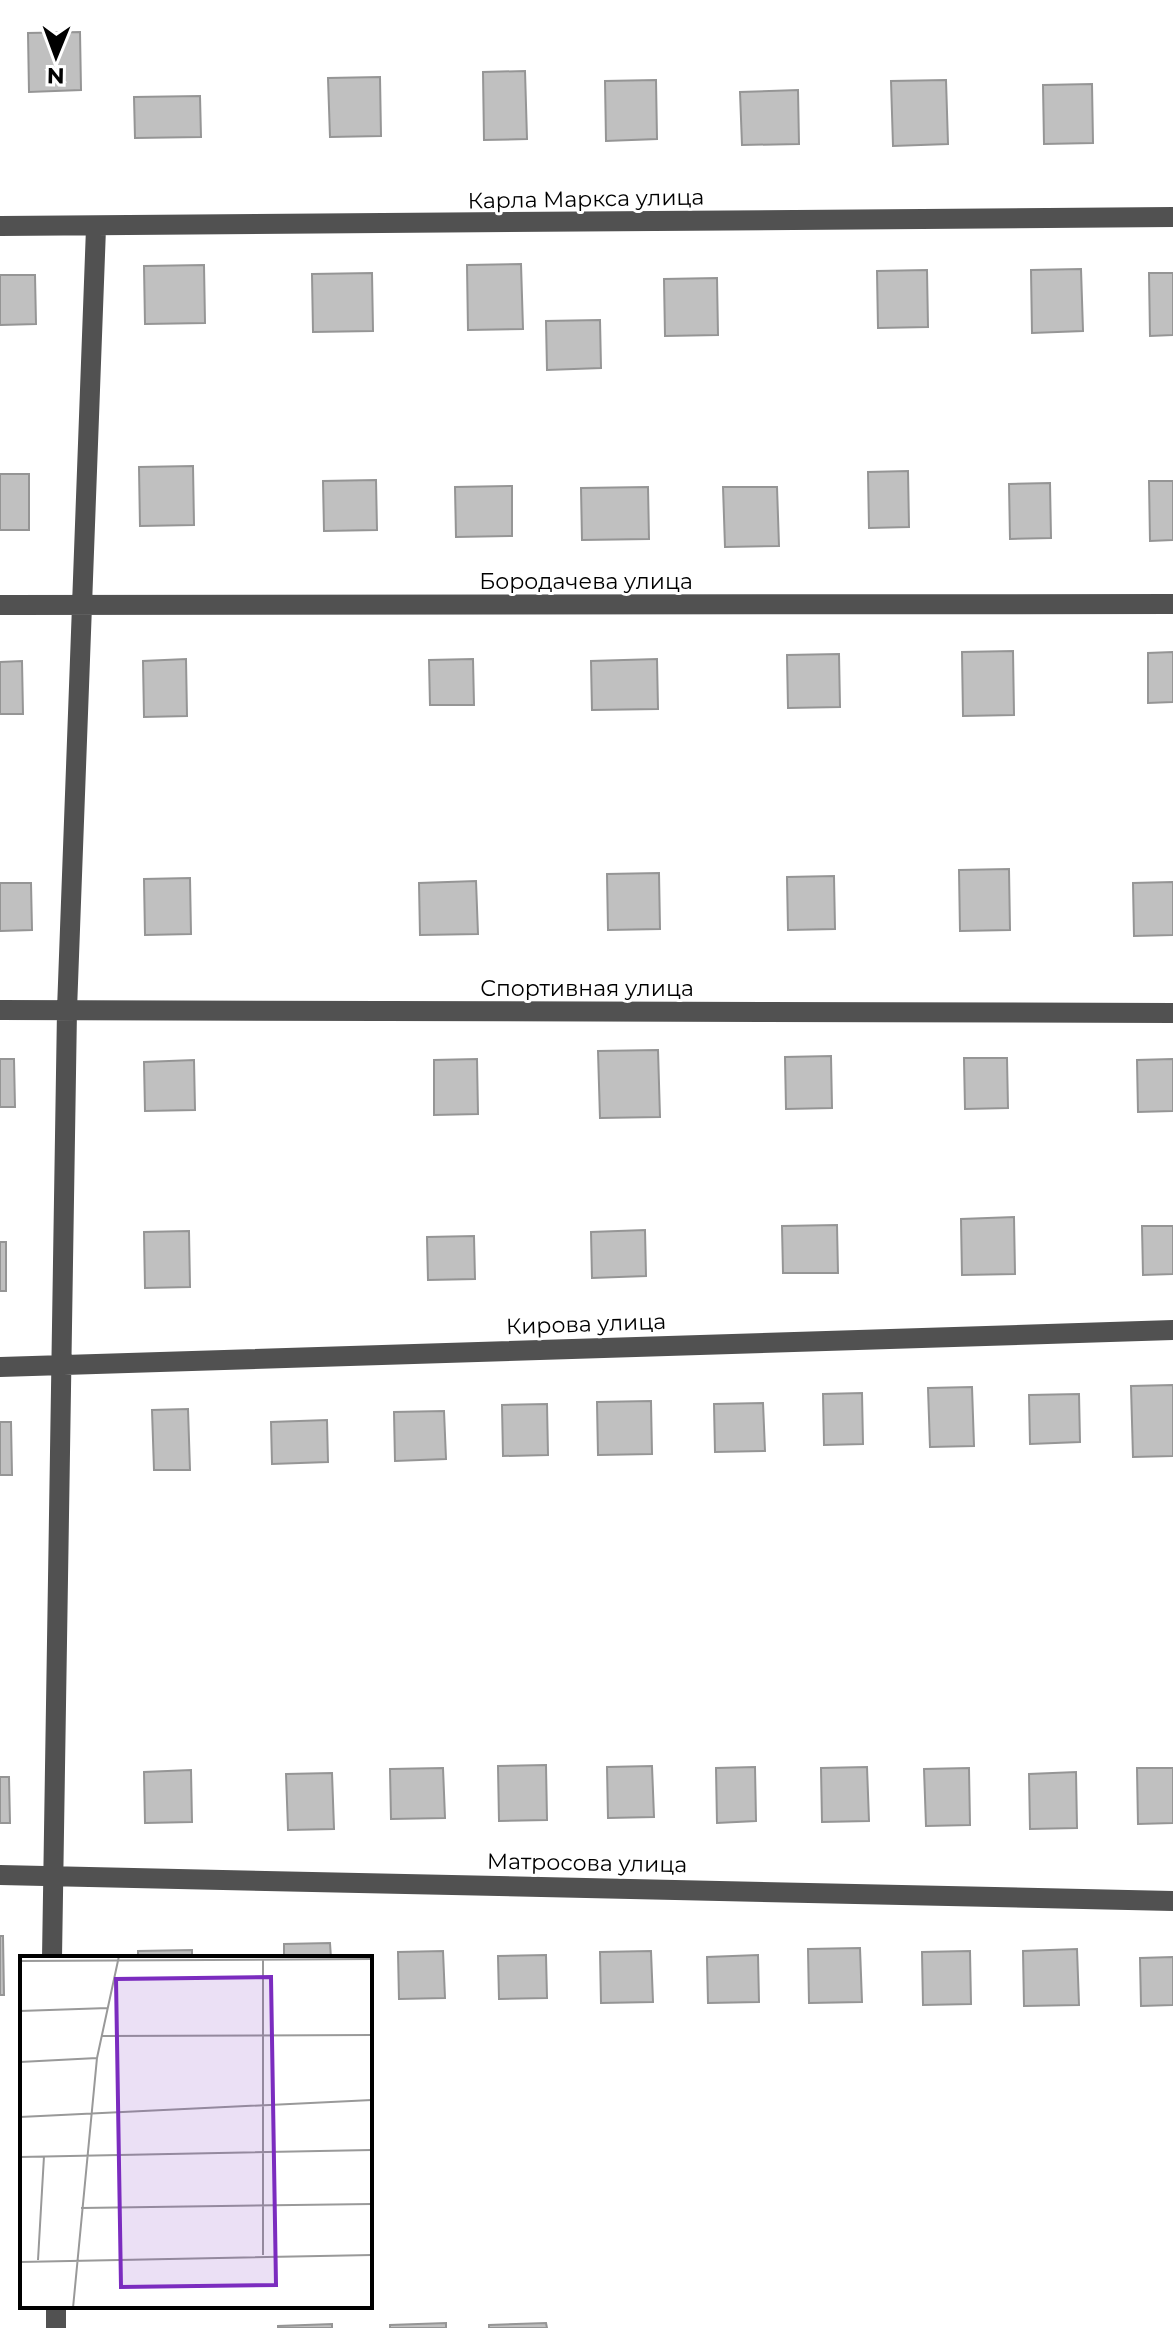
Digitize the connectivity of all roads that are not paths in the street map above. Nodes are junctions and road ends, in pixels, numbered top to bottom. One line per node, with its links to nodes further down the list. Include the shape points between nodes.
1 (1173, 217): 3 (street, Карла Маркса улица)
2 (0, 226): 3 (street, Карла Маркса улица)
3 (96, 228): 6 (street)
4 (1173, 604): 6 (street, Бородачева улица)
5 (0, 605): 6 (street, Бородачева улица)
6 (80, 606): 8 (street)
7 (0, 1010): 8 (street, Спортивная улица)
8 (67, 1010): 9 (street, Спортивная улица); 11 (street)
9 (1173, 1013)
10 (1173, 1330): 11 (street, Кирова улица)
11 (64, 1364): 12 (street, Кирова улица); 14 (street)
12 (0, 1367)
13 (0, 1875): 14 (street, Матросова улица)
14 (52, 1875): 15 (street, Матросова улица); 16 (street)
15 (1173, 1901)
16 (52, 1956)

